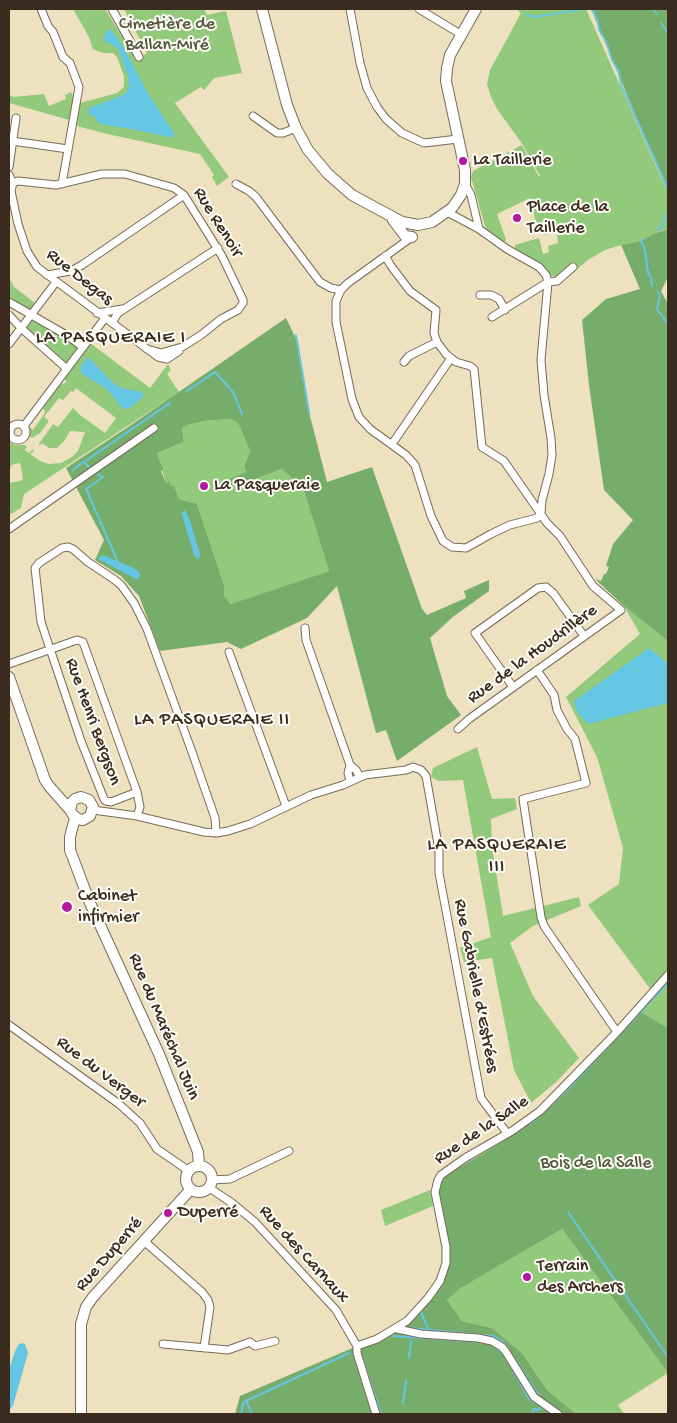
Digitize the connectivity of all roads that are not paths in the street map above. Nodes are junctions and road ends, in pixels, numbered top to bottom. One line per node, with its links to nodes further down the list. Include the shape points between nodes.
1 (41, 9): 14 (street, via 79,87)
2 (112, 9): 8 (street)
3 (262, 9): 11 (street, via 285,99)
4 (350, 9): 12 (street, via 367,88 386,119 402,133 424,143)
5 (419, 9): 7 (street)
6 (476, 9): 7 (street)
7 (462, 34): 12 (street, via 450,55 446,81)
8 (139, 57)
9 (253, 116): 11 (street, via 277,133)
10 (16, 118): 13 (street)
11 (296, 128): 23 (street, via 315,159 341,187)
12 (458, 139): 20 (street)
13 (12, 141): 14 (street); 15 (street)
14 (68, 149): 18 (street)
15 (9, 167)
16 (9, 174): 17 (street, Rue Degas)
17 (13, 183): 18 (street, Rue Renoir); 32 (street, Rue Degas, via 11,191 22,238 33,263)
18 (62, 184): 21 (street, Rue Renoir, via 102,174 125,174 174,188)
19 (236, 184): 35 (street, via 256,197 320,282)
20 (465, 184): 22 (street, via 458,200); 26 (street)
21 (184, 195): 28 (street, Rue Renoir); 31 (street)
22 (447, 212): 24 (street); 26 (street)
23 (391, 217): 25 (street); 27 (street)
24 (432, 222): 25 (street); 27 (street, via 424,230)
25 (410, 225): 27 (street, via 404,228)
26 (479, 229): 33 (street, via 539,267)
27 (408, 235): 29 (street)
28 (218, 248): 38 (street); 50 (street, Rue Renoir, via 242,303 238,310)
29 (385, 256): 35 (street); 47 (street, via 410,291 436,310 433,327)
30 (573, 267): 33 (street, via 557,281)
31 (71, 271): 32 (street); 34 (street)
32 (47, 275): 34 (street, Rue Degas)
33 (548, 282): 39 (street); 58 (street, via 541,360 552,455)
34 (58, 283): 40 (street, Rue Degas); 42 (street)
35 (341, 290): 57 (street, via 336,301 336,322 354,406 367,426)
36 (480, 295): 39 (street, via 499,299)
37 (9, 302): 42 (street)
38 (126, 308): 40 (street); 45 (street)
39 (505, 310): 43 (street)
40 (98, 312): 44 (street, Rue Degas)
41 (9, 315): 46 (street)
42 (31, 315): 46 (street); 49 (street)
43 (492, 317)
44 (105, 318): 45 (street, Rue Degas); 49 (street)
45 (112, 323): 50 (street, Rue Degas, via 158,357)
46 (21, 328): 48 (street); 53 (street)
47 (438, 342): 51 (street); 52 (street, via 409,356)
48 (9, 344)
49 (83, 347): 53 (street)
50 (167, 356)
51 (450, 358): 57 (street); 58 (street, via 474,369 482,447 504,461)
52 (404, 362)
53 (67, 369): 54 (street)
54 (24, 426): 55 (street); 55 (street, via 26,434 19,440 12,437)
55 (10, 427)
56 (154, 428): 59 (street)
57 (392, 444): 58 (street, via 415,465 438,534 452,547 466,548 501,529 537,518)
58 (541, 513): 61 (street, Rue de la Houdrillère, via 593,586 621,610)
59 (9, 529)
60 (305, 628): 69 (street, via 309,650)
61 (584, 636): 65 (street, Rue de la Houdrillère); 67 (street, via 546,587 538,588 475,633)
62 (50, 649): 64 (street); 72 (street, via 82,641); 72 (street, Rue Henri Bergson, via 104,799 111,802); 77 (street, Rue Henri Bergson, via 39,617 35,568 64,547 73,549 121,585 140,615 192,752 215,818)
63 (229, 652): 73 (street)
64 (9, 664)
65 (537, 670): 67 (street, Rue de la Houdrillère); 80 (street, via 554,695 557,710 575,739 586,783 523,799 541,917)
66 (9, 677): 74 (street, via 45,780)
67 (513, 687): 68 (street, Rue de la Houdrillère)
68 (458, 729)
69 (350, 766): 70 (street); 71 (street)
70 (360, 777): 71 (street); 81 (street, Rue Gabrielle d’Estrées, via 373,772 413,768 426,776 439,850 439,873 481,1098)
71 (350, 781): 73 (street)
72 (137, 792): 76 (street, via 140,807)
73 (286, 806): 77 (street, via 250,824)
74 (73, 809): 75 (street, via 80,820 86,819); 75 (street, via 81,797 87,798); 83 (street, Rue du Maréchal Juin, via 70,850 90,903 159,1054 198,1152)
75 (93, 810): 76 (street)
76 (137, 816): 77 (street)
77 (216, 833)
78 (668, 975): 80 (street, Rue de la Salle)
79 (9, 1025): 84 (street, Rue du Verger, via 119,1104 140,1123 158,1149)
80 (617, 1032): 81 (street, Rue de la Salle, via 540,1111)
81 (507, 1134): 88 (street, Rue de la Salle, via 465,1158 438,1180 435,1192 446,1263 440,1281 428,1298)
82 (289, 1151): 85 (street, via 230,1179)
83 (199, 1166): 84 (street); 85 (street, via 208,1170)
84 (189, 1171): 86 (street, via 186,1179)
85 (210, 1183): 86 (street, via 199,1191); 91 (street, Rue des Carnaux, via 255,1222 336,1310)
86 (191, 1189): 87 (street, Rue Duperré)
87 (144, 1241): 92 (street, via 208,1300 210,1307); 93 (street, Rue Duperré, via 86,1307 82,1324)
88 (397, 1329): 91 (street, Rue de la Salle); 95 (street, via 492,1341 506,1352 534,1397)
89 (276, 1341): 92 (street, via 255,1346 250,1342 228,1350)
90 (163, 1344): 92 (street)
91 (357, 1346): 94 (street, Rue des Carnaux)
92 (204, 1348)
93 (81, 1414)
94 (376, 1414)
95 (558, 1414)

